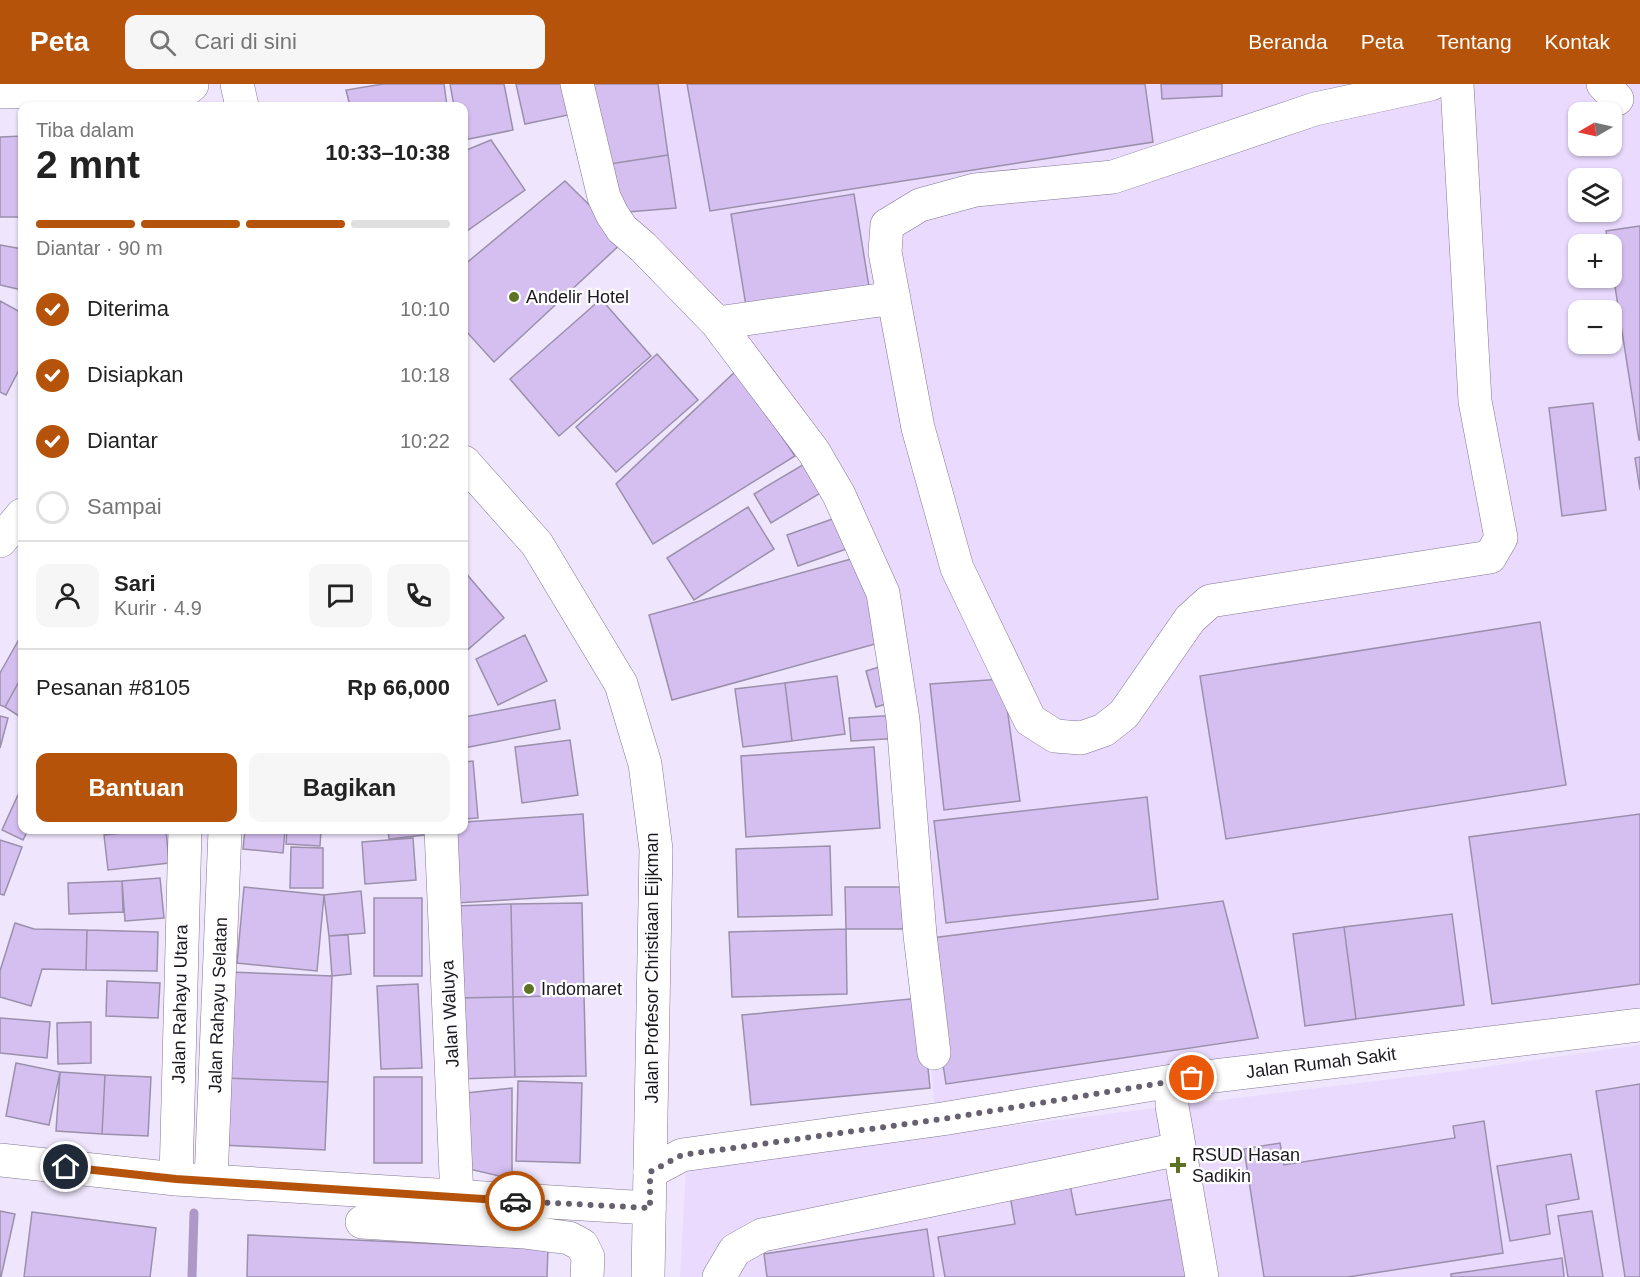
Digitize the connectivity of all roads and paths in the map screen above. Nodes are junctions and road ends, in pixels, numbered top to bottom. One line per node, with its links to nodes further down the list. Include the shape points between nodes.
1 (191, 84): 2 (street); 7 (street, via 178,96 166,97 137,98)
2 (199, 84)
3 (237, 84): 9 (street)
4 (577, 84): 11 (street, via 604,197 612,214)
5 (1431, 84): 10 (street, via 1315,109 1113,177 975,190 920,205 887,225 885,252)
6 (1457, 84): 10 (street, via 1475,401 1501,538 1490,557 1210,601 1190,619 1124,714 1104,730 1082,738 1055,736 1030,720 1025,710 957,568 918,428)
7 (128, 87): 8 (street)
8 (0, 92)
9 (241, 102)
10 (894, 298): 11 (street)
11 (717, 323): 19 (street, via 814,452 839,495 883,593 903,720 920,935)
12 (468, 466): 23 (street, Jalan Profesor Christiaan Eijkman, via 537,544 621,684 645,764 656,849)
13 (18, 520): 14 (street)
14 (0, 541)
15 (185, 834): 24 (street, Jalan Rahayu Utara)
16 (225, 834): 25 (street, Jalan Rahayu Selatan)
17 (441, 834): 26 (street, Jalan Waluya)
18 (1640, 1025): 20 (street, Jalan Rumah Sakit)
19 (934, 1053)
20 (1172, 1081): 21 (street); 23 (street, Jalan Rumah Sakit, via 942,1119 682,1155)
21 (1179, 1149): 31 (street, via 762,1235 735,1250); 32 (street)
22 (0, 1160): 24 (street)
23 (650, 1172): 27 (street, Jalan Profesor Christiaan Eijkman)
24 (176, 1179): 25 (street)
25 (211, 1181): 26 (street)
26 (457, 1198): 27 (street)
27 (650, 1208): 30 (street, Jalan Profesor Christiaan Eijkman)
28 (362, 1222): 29 (street, via 569,1238 582,1245 588,1257)
29 (587, 1277)
30 (648, 1277)
31 (719, 1277)
32 (1202, 1277)

